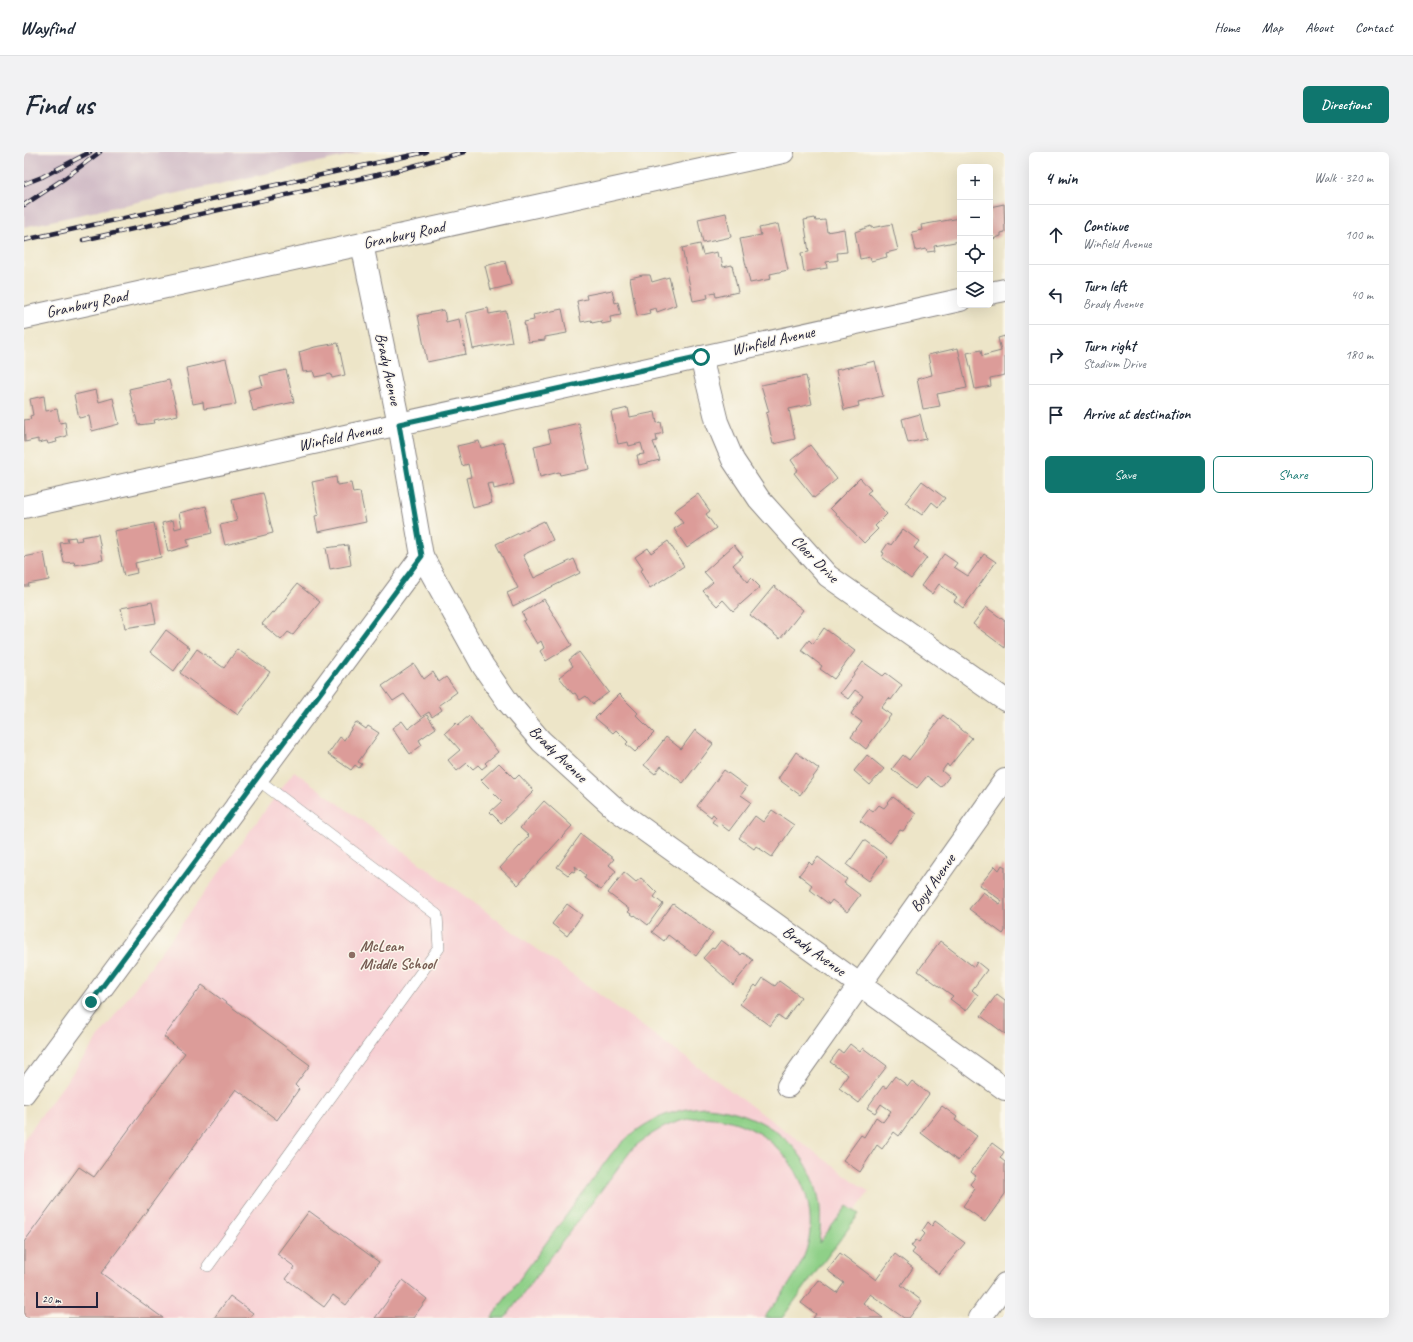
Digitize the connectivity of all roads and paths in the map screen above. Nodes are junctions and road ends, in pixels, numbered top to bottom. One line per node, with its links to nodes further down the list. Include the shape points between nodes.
1 (783, 152): 2 (street, Granbury Road)
2 (362, 244): 6 (street, Granbury Road); 8 (street, Brady Avenue)
3 (1005, 290): 4 (street)
4 (993, 292)
5 (957, 301): 7 (street, Winfield Avenue)
6 (24, 318)
7 (701, 357): 8 (street, Winfield Avenue); 11 (street, Cloer Drive, via 717,422 733,460 764,505 828,576)
8 (399, 424): 9 (street, Winfield Avenue); 10 (street, Brady Avenue)
9 (24, 507)
10 (422, 556): 12 (street); 14 (street, Brady Avenue, via 483,666 508,702 541,741 618,811)
11 (1005, 700)
12 (257, 779): 17 (street); 18 (lane, via 437,915 439,948)
13 (1005, 780): 14 (street, Boyd Avenue)
14 (861, 985): 15 (street, Boyd Avenue); 16 (street, Brady Avenue)
15 (788, 1086)
16 (1005, 1089)
17 (24, 1093)
18 (208, 1266)
19 (1005, 1284): 20 (street)
20 (980, 1318)

